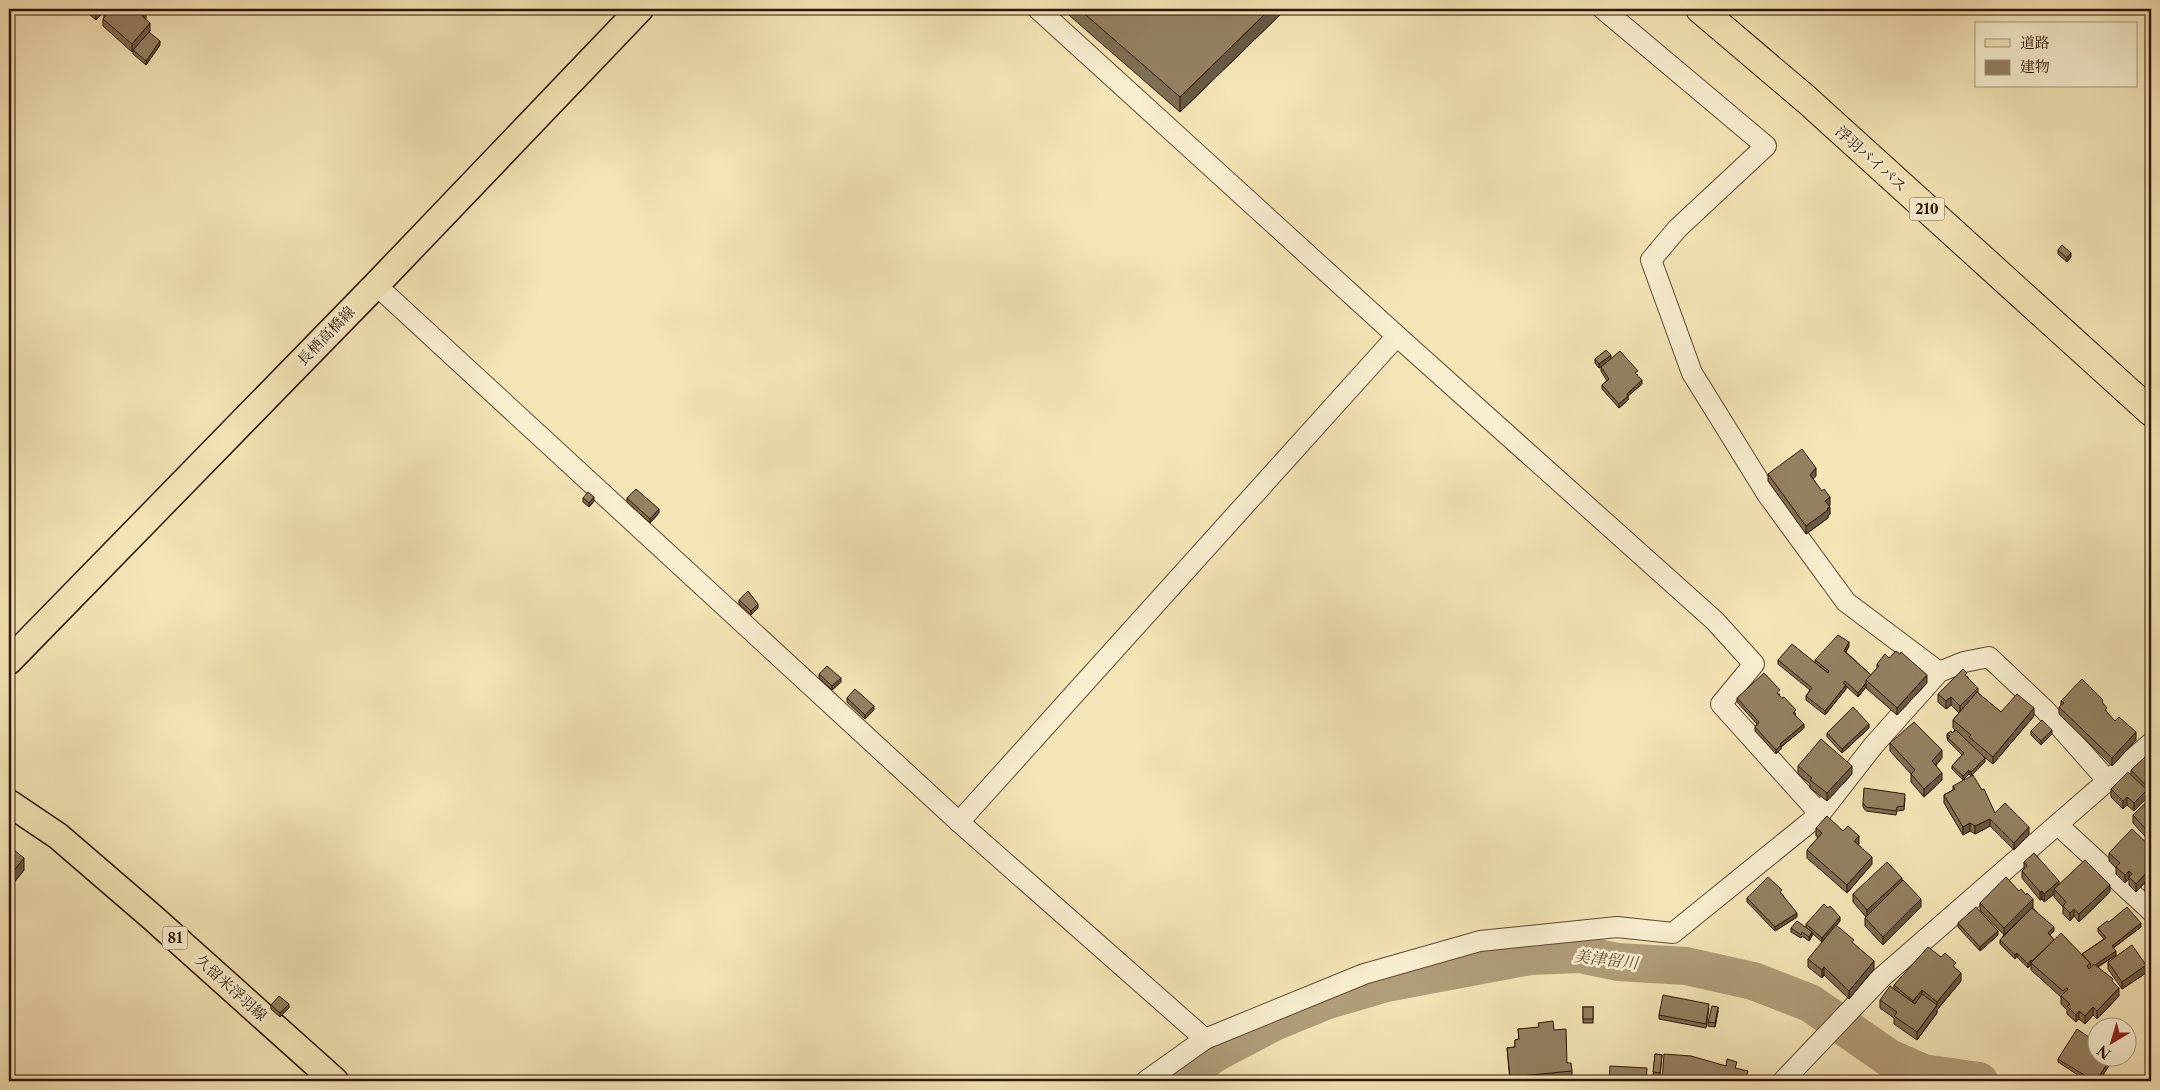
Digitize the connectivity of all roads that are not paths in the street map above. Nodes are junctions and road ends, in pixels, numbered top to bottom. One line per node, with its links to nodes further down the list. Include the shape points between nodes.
1 (640, 9): 5 (main road, 長栖高橋線)
2 (1038, 9): 6 (street)
3 (1603, 9): 9 (street, via 1766,146 1677,229 1651,260 1692,373 1767,494 1846,602)
4 (1700, 9): 7 (highway, 浮羽バイパス / 210, via 1807,100)
5 (376, 285): 8 (main road, 長栖高橋線); 14 (street)
6 (1397, 336): 13 (street, via 1715,621 1754,664 1721,704); 14 (street)
7 (2151, 412)
8 (9, 661)
9 (1939, 672): 11 (street, via 1989,657 2045,710); 13 (street, via 1873,746)
10 (2151, 743): 11 (street)
11 (2107, 780): 15 (street)
12 (9, 803): 18 (main road, 久留米浮羽線 / 81, via 58,836)
13 (1820, 814): 17 (street, via 1673,933 1617,927 1480,941 1364,974)
14 (959, 822): 17 (street)
15 (2058, 825): 16 (street); 20 (street, via 1882,977)
16 (2151, 911)
17 (1205, 1039): 19 (street)
18 (335, 1081)
19 (1146, 1081)
20 (1783, 1081)

